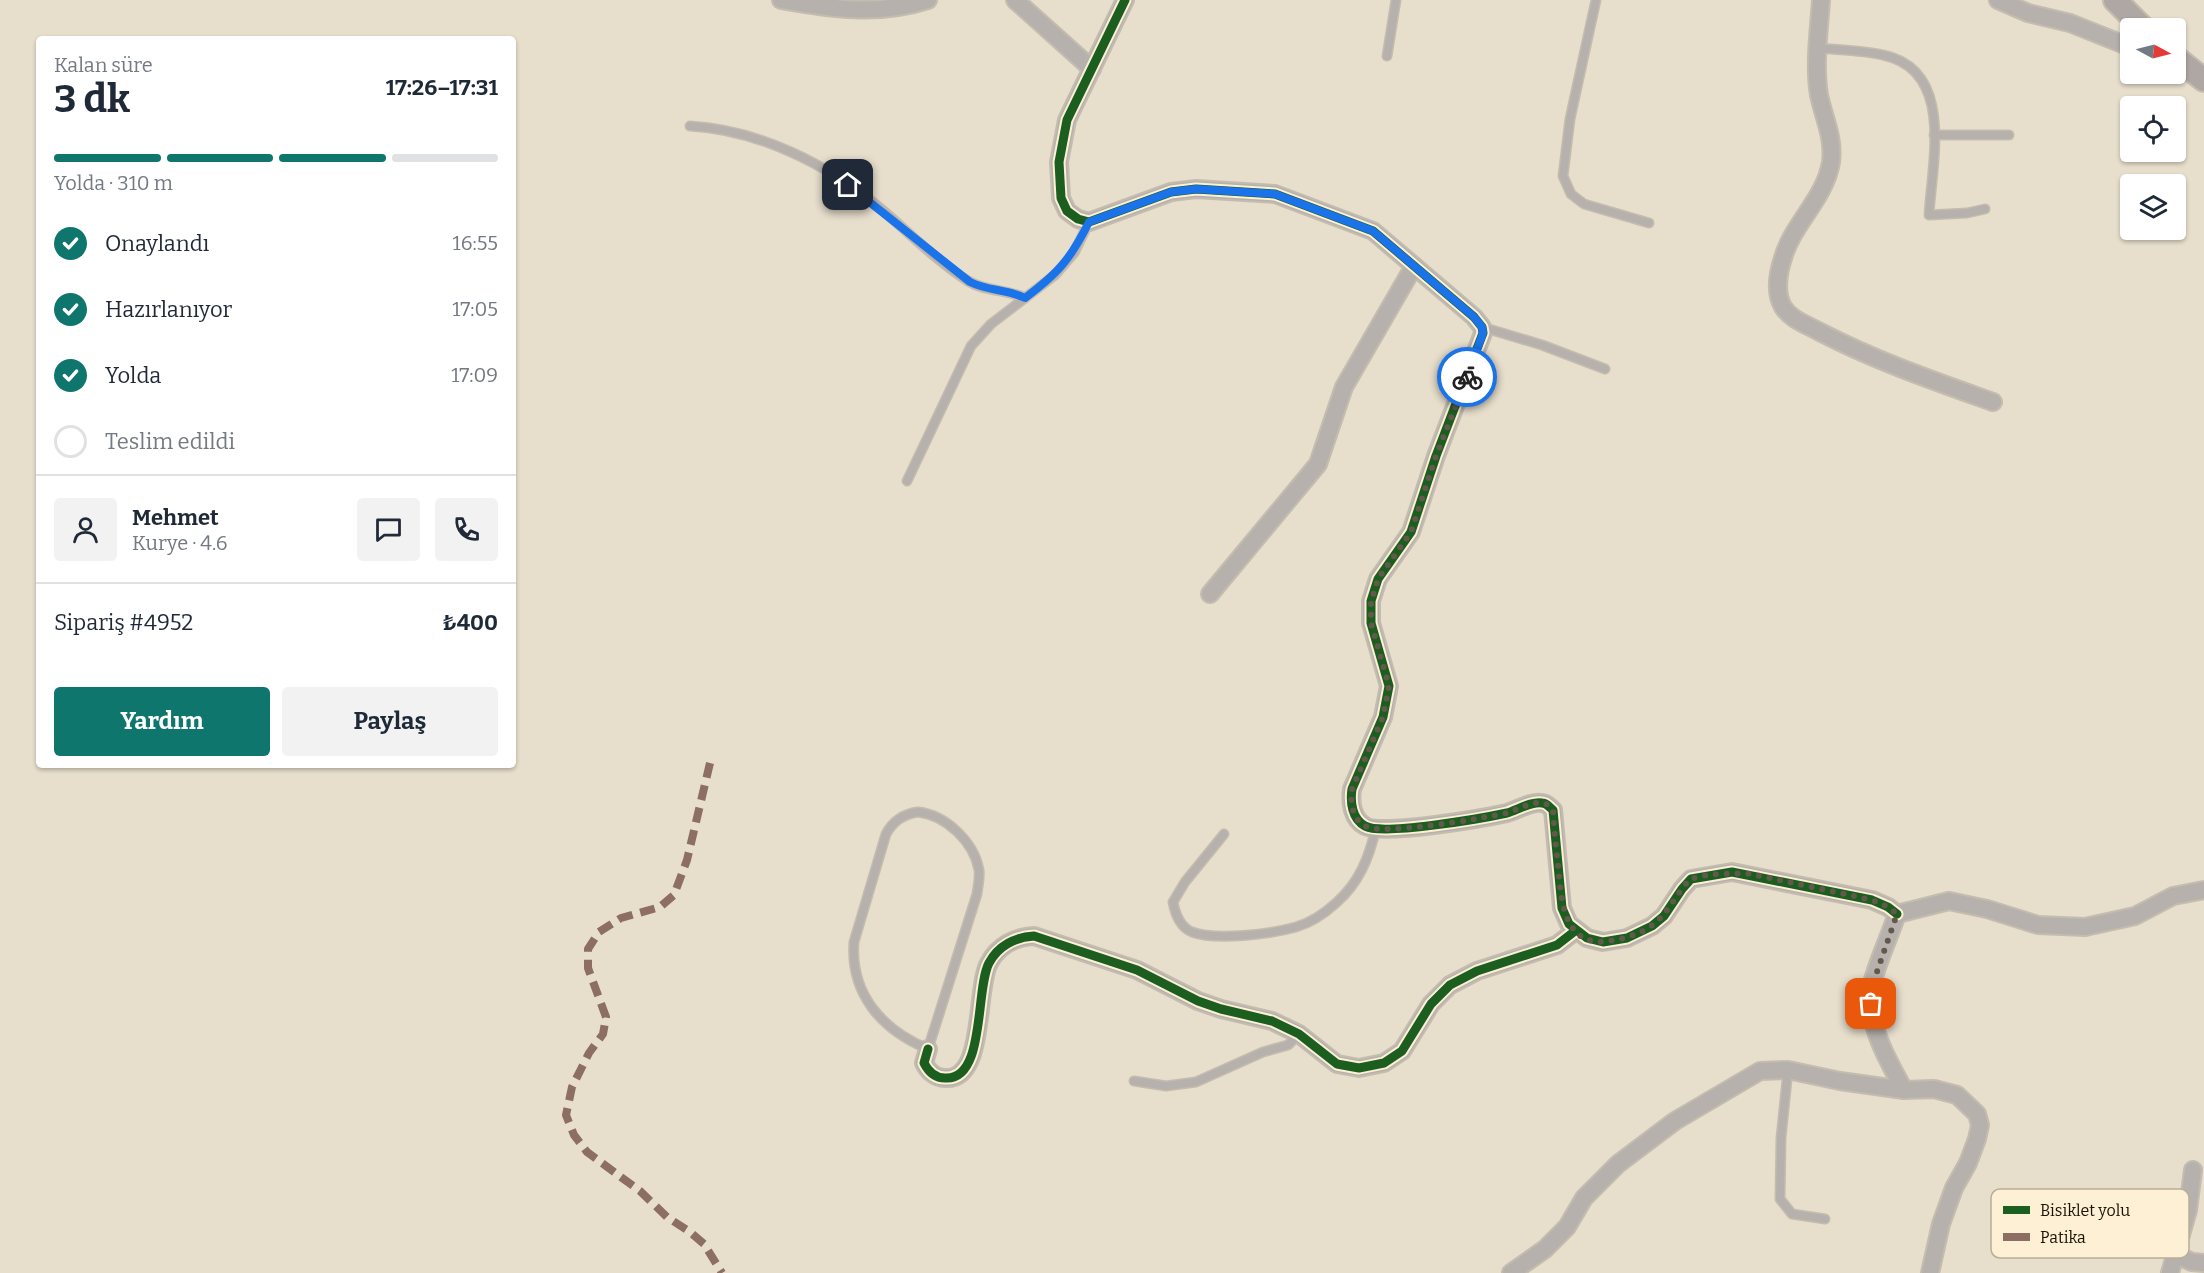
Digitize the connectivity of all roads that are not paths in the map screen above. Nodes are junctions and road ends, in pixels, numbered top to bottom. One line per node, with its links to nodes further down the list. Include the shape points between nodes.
1 (781, 0): 2 (street, via 846,10 888,9)
2 (928, 0)
3 (1015, 0): 15 (street)
4 (1125, 0): 15 (street)
5 (1396, 0): 13 (lane)
6 (1596, 0): 22 (lane, via 1570,119 1563,176 1571,194 1584,204)
7 (1821, 0): 12 (street)
8 (1998, 0): 11 (street)
9 (2115, 0): 10 (street)
10 (2133, 18)
11 (2120, 43)
12 (1818, 48): 18 (lane, via 1882,55 1904,63 1929,92); 27 (street, via 1819,94 1832,136 1831,162 1825,182 1782,259 1778,291 1782,305 1793,318 1852,348)
13 (1387, 56)
14 (2186, 66): 16 (street)
15 (1092, 69): 21 (street, via 1067,120 1059,162 1061,198 1066,211)
16 (2204, 80)
17 (690, 126): 24 (lane, via 748,135 812,164 860,193 970,282)
18 (1934, 135): 19 (lane); 20 (lane, via 1929,214)
19 (2009, 135)
20 (1985, 209)
21 (1089, 222): 23 (street, via 1171,192 1196,189 1275,194 1373,231); 24 (lane, via 1067,261)
22 (1649, 223)
23 (1414, 266): 25 (street); 29 (street, via 1344,387 1318,464)
24 (1025, 298): 28 (lane, via 991,324 971,346)
25 (1482, 327): 26 (lane); 30 (street, via 1411,532 1378,579 1371,602 1371,623 1389,686 1383,717 1350,801 1355,816 1365,826)
26 (1605, 369)
27 (1993, 402)
28 (907, 480)
29 (1210, 594)
30 (1377, 828): 31 (lane, via 1356,882 1334,905 1310,921 1256,934 1213,936 1191,932 1179,921 1173,902); 34 (street, via 1462,823 1539,802 1546,804 1553,810 1562,908)
31 (1224, 834)
32 (2204, 890): 33 (street, via 2173,896 2135,916 2085,927 2038,925 1949,901)
33 (1897, 914): 34 (street, via 1872,900 1732,872 1691,879 1664,916 1627,938 1603,942); 39 (street, via 1870,992 1871,1017 1888,1062)
34 (1575, 931): 35 (street, via 1557,945 1477,971 1450,985 1431,1004 1409,1042 1384,1063 1346,1067 1329,1059)
35 (1299, 1034): 36 (street, via 1272,1021 1221,1010 1146,974 1034,936 1004,945 991,960 965,1071 954,1078 934,1075 924,1063); 38 (lane, via 1288,1045 1196,1082 1166,1086)
36 (928, 1049): 36 (lane, via 977,894 979,871 970,848 952,827 918,812 902,816 886,834 853,955 856,980 867,1002 904,1039)
37 (1788, 1070): 39 (street); 42 (lane, via 1780,1199 1792,1214); 46 (street, via 1760,1071 1675,1121 1618,1164 1584,1198 1567,1227 1545,1249)
38 (1134, 1081)
39 (1904, 1090): 47 (street, via 1934,1089 1956,1095 1977,1114 1980,1125 1941,1224)
40 (2193, 1170): 41 (street)
41 (2189, 1197)
42 (1825, 1219)
43 (2175, 1258): 48 (street)
44 (2183, 1258): 45 (street)
45 (2204, 1263)
46 (1511, 1273)
47 (1930, 1273)
48 (2170, 1273)

